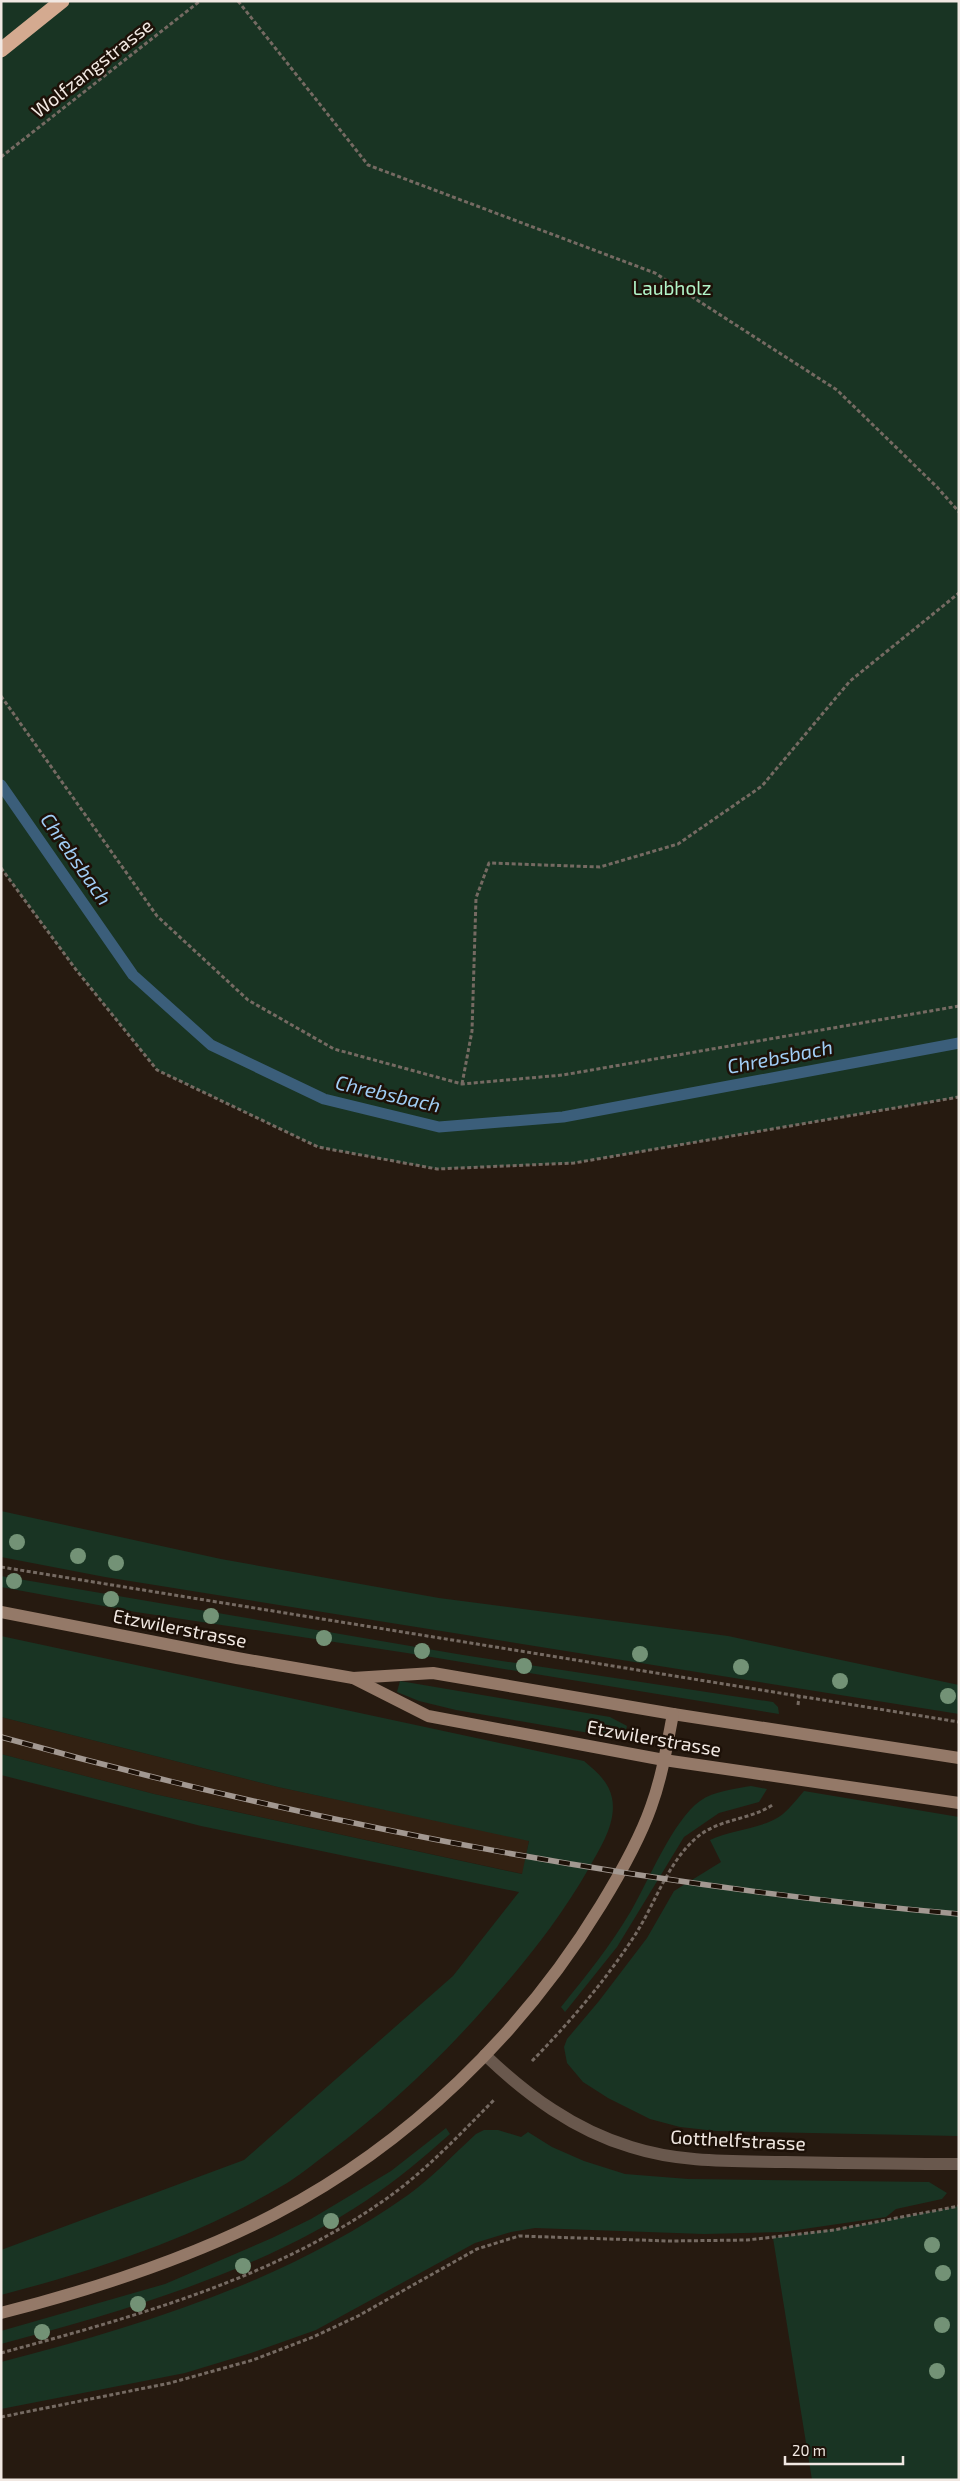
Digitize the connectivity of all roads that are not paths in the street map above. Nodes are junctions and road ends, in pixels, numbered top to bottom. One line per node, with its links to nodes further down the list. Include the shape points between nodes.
1 (62, 1): 2 (highway)
2 (1, 50)
3 (1, 1612): 4 (main road, Etzwilerstrasse)
4 (353, 1678): 5 (main road, Etzwilerstrasse, via 432,1673); 7 (main road, Etzwilerstrasse, via 428,1716)
5 (673, 1714): 6 (main road, Etzwilerstrasse); 7 (main road)
6 (959, 1758)
7 (664, 1760): 8 (main road, Etzwilerstrasse); 9 (main road, via 648,1816 605,1899 551,1979)
8 (959, 1803)
9 (484, 2055): 10 (street, Gotthelfstrasse, via 530,2094 571,2122 610,2140 655,2154 725,2161); 11 (main road, via 378,2149 277,2213 217,2242 148,2269)
10 (959, 2164)
11 (1, 2313)

